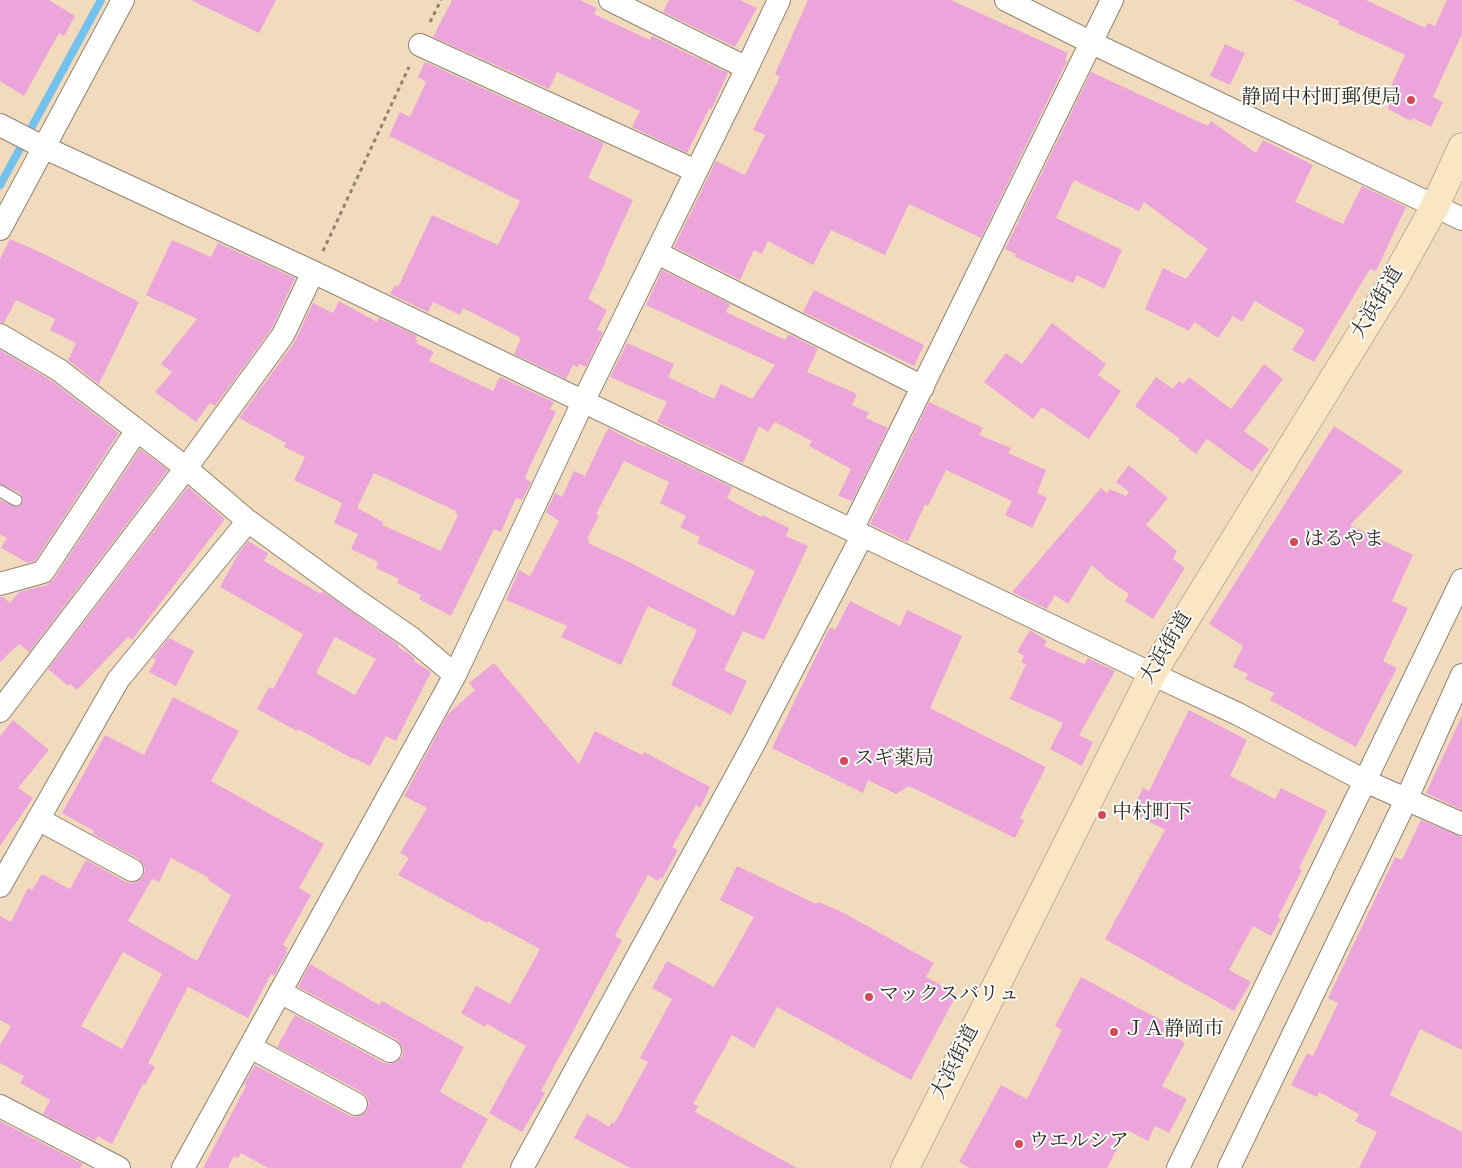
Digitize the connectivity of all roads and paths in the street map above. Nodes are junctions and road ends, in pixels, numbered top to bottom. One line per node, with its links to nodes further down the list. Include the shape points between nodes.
1 (123, 0): 12 (street)
2 (441, 0): 9 (path)
3 (610, 0): 7 (street)
4 (779, 0): 10 (street)
5 (1006, 0): 8 (street)
6 (1112, 0): 8 (street)
7 (649, 9): 10 (street)
8 (1092, 43): 15 (street); 21 (street)
9 (420, 45): 14 (street); 19 (path)
10 (748, 68): 14 (street)
11 (6, 129): 12 (street)
12 (42, 147): 17 (street); 19 (street)
13 (1462, 147): 15 (street, 大浜街道)
14 (696, 171): 18 (street)
15 (1435, 206): 16 (street); 31 (street, 大浜街道, via 1394,280)
16 (1462, 218)
17 (0, 229)
18 (657, 253): 21 (street); 22 (street)
19 (313, 272): 22 (street); 24 (street, via 283,335)
20 (0, 335): 23 (street, via 59,370)
21 (922, 387): 28 (street)
22 (583, 402): 28 (street); 32 (street)
23 (137, 430): 24 (street); 30 (street, via 43,572)
24 (186, 468): 27 (street); 34 (street)
25 (0, 491): 26 (lane)
26 (16, 500)
27 (248, 521): 32 (street, via 410,636); 37 (street, via 118,680)
28 (857, 533): 31 (street); 48 (street, via 751,749)
29 (1462, 580): 35 (street)
30 (0, 584)
31 (1152, 674): 35 (street, via 1238,714); 49 (street, 大浜街道)
32 (455, 675): 41 (street)
33 (1462, 675): 36 (street)
34 (0, 711)
35 (1365, 781): 36 (street); 50 (street)
36 (1406, 798): 38 (street); 51 (street)
37 (38, 819): 39 (street); 40 (street)
38 (1462, 824)
39 (132, 870)
40 (0, 886)
41 (280, 992): 42 (street); 43 (street)
42 (250, 1047): 44 (street); 47 (street)
43 (390, 1051)
44 (356, 1104)
45 (0, 1106): 46 (street)
46 (119, 1168)
47 (183, 1168)
48 (522, 1168)
49 (905, 1168)
50 (1178, 1168)
51 (1228, 1168)

